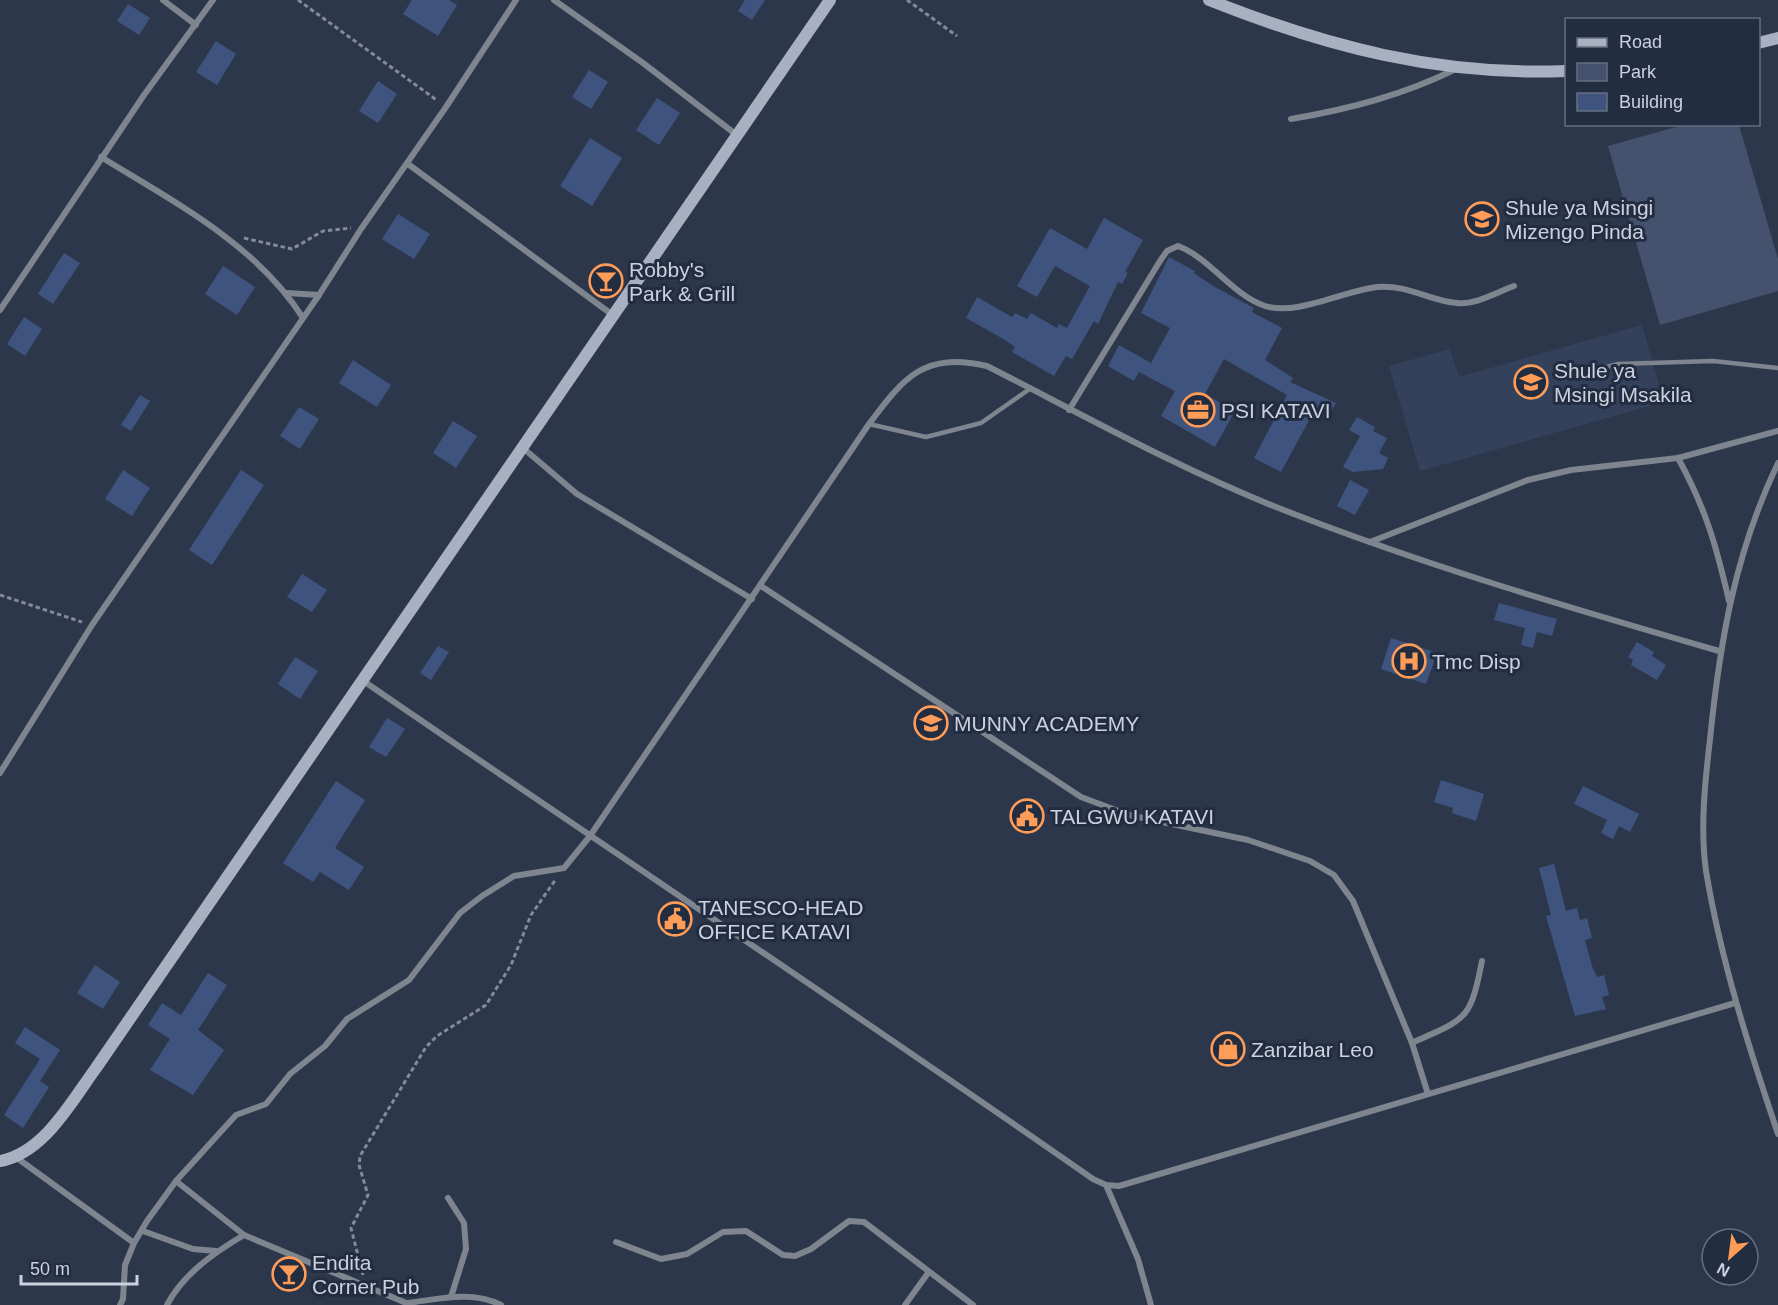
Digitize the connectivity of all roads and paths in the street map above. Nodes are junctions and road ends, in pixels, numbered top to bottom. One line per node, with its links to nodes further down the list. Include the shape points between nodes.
1 (163, 0): 9 (street)
2 (213, 0): 9 (street)
3 (298, 0): 15 (path)
4 (516, 0): 15 (street)
5 (554, 0): 17 (street)
6 (830, 0): 17 (street)
7 (907, 0): 10 (path)
8 (1209, 0): 13 (street, via 1334,43 1396,60)
9 (196, 25): 18 (street)
10 (957, 36)
11 (1778, 38): 12 (street)
12 (1760, 42)
13 (1457, 69): 14 (street); 16 (street, via 1371,103)
14 (1565, 71)
15 (447, 107): 19 (street)
16 (1291, 119)
17 (738, 137): 26 (street)
18 (101, 158): 21 (street); 25 (street)
19 (408, 164): 20 (street); 26 (street)
20 (361, 229): 21 (path, via 323,231 292,249); 24 (street)
21 (222, 234): 23 (street, via 262,266)
22 (1514, 286): 31 (street, via 1458,303 1395,287 1376,287 1287,309 1250,299 1178,246 1167,251 1160,261)
23 (287, 293): 24 (street); 27 (street)
24 (319, 295): 27 (street)
25 (0, 310)
26 (614, 316): 34 (street)
27 (303, 318): 42 (street)
28 (1778, 368): 29 (lane, via 1713,362 1618,364)
29 (1562, 379)
30 (1030, 388): 31 (street); 32 (lane, via 981,423 926,437); 32 (street, via 987,366 962,360 930,364 914,373)
31 (1069, 410): 37 (street, via 1178,465)
32 (869, 424): 38 (street)
33 (1778, 431): 35 (street)
34 (523, 448): 40 (street, via 577,494); 44 (street)
35 (1678, 458): 37 (street, via 1571,470 1528,480); 41 (street, via 1710,525)
36 (1778, 463): 41 (street, via 1762,497)
37 (1370, 542): 43 (street, via 1536,597)
38 (761, 586): 40 (street); 50 (street, via 1081,797 1129,815 1248,840 1310,861 1334,875 1353,901)
39 (0, 595): 42 (path)
40 (752, 599): 46 (street)
41 (1730, 605): 43 (street)
42 (92, 626): 45 (street)
43 (1719, 651): 49 (street, via 1704,794 1706,869)
44 (362, 680): 46 (street); 53 (street, via 96,1068 51,1128)
45 (0, 773)
46 (590, 836): 47 (street); 56 (street)
47 (564, 868): 55 (street, via 514,876 467,908 409,980 347,1019 325,1047 290,1074 266,1104 236,1115); 64 (path, via 531,915 502,983 486,1005 436,1036 426,1047 360,1155 368,1195 351,1228)
48 (1482, 961): 50 (street, via 1471,1007 1459,1021)
49 (1735, 1003): 51 (street); 52 (street)
50 (1412, 1043): 51 (street)
51 (1428, 1094): 56 (street, via 1119,1186)
52 (1778, 1134)
53 (17, 1158): 54 (street); 61 (street)
54 (0, 1161)
55 (176, 1181): 58 (street); 59 (street)
56 (1106, 1185): 72 (street, via 1138,1259)
57 (448, 1198): 65 (street, via 464,1223 466,1249)
58 (143, 1231): 61 (street); 62 (street, via 192,1249)
59 (244, 1234): 62 (street); 64 (street)
60 (616, 1242): 63 (street, via 661,1259 687,1254 723,1232 746,1231 783,1255 795,1256 849,1221 864,1222)
61 (134, 1243): 67 (street, via 125,1265)
62 (216, 1251): 68 (street, via 174,1291)
63 (928, 1274): 70 (street); 71 (street)
64 (366, 1287): 66 (street)
65 (451, 1297): 66 (street); 69 (street, via 488,1299)
66 (410, 1304)
67 (120, 1305)
68 (167, 1305)
69 (501, 1305)
70 (905, 1305)
71 (973, 1305)
72 (1151, 1305)

